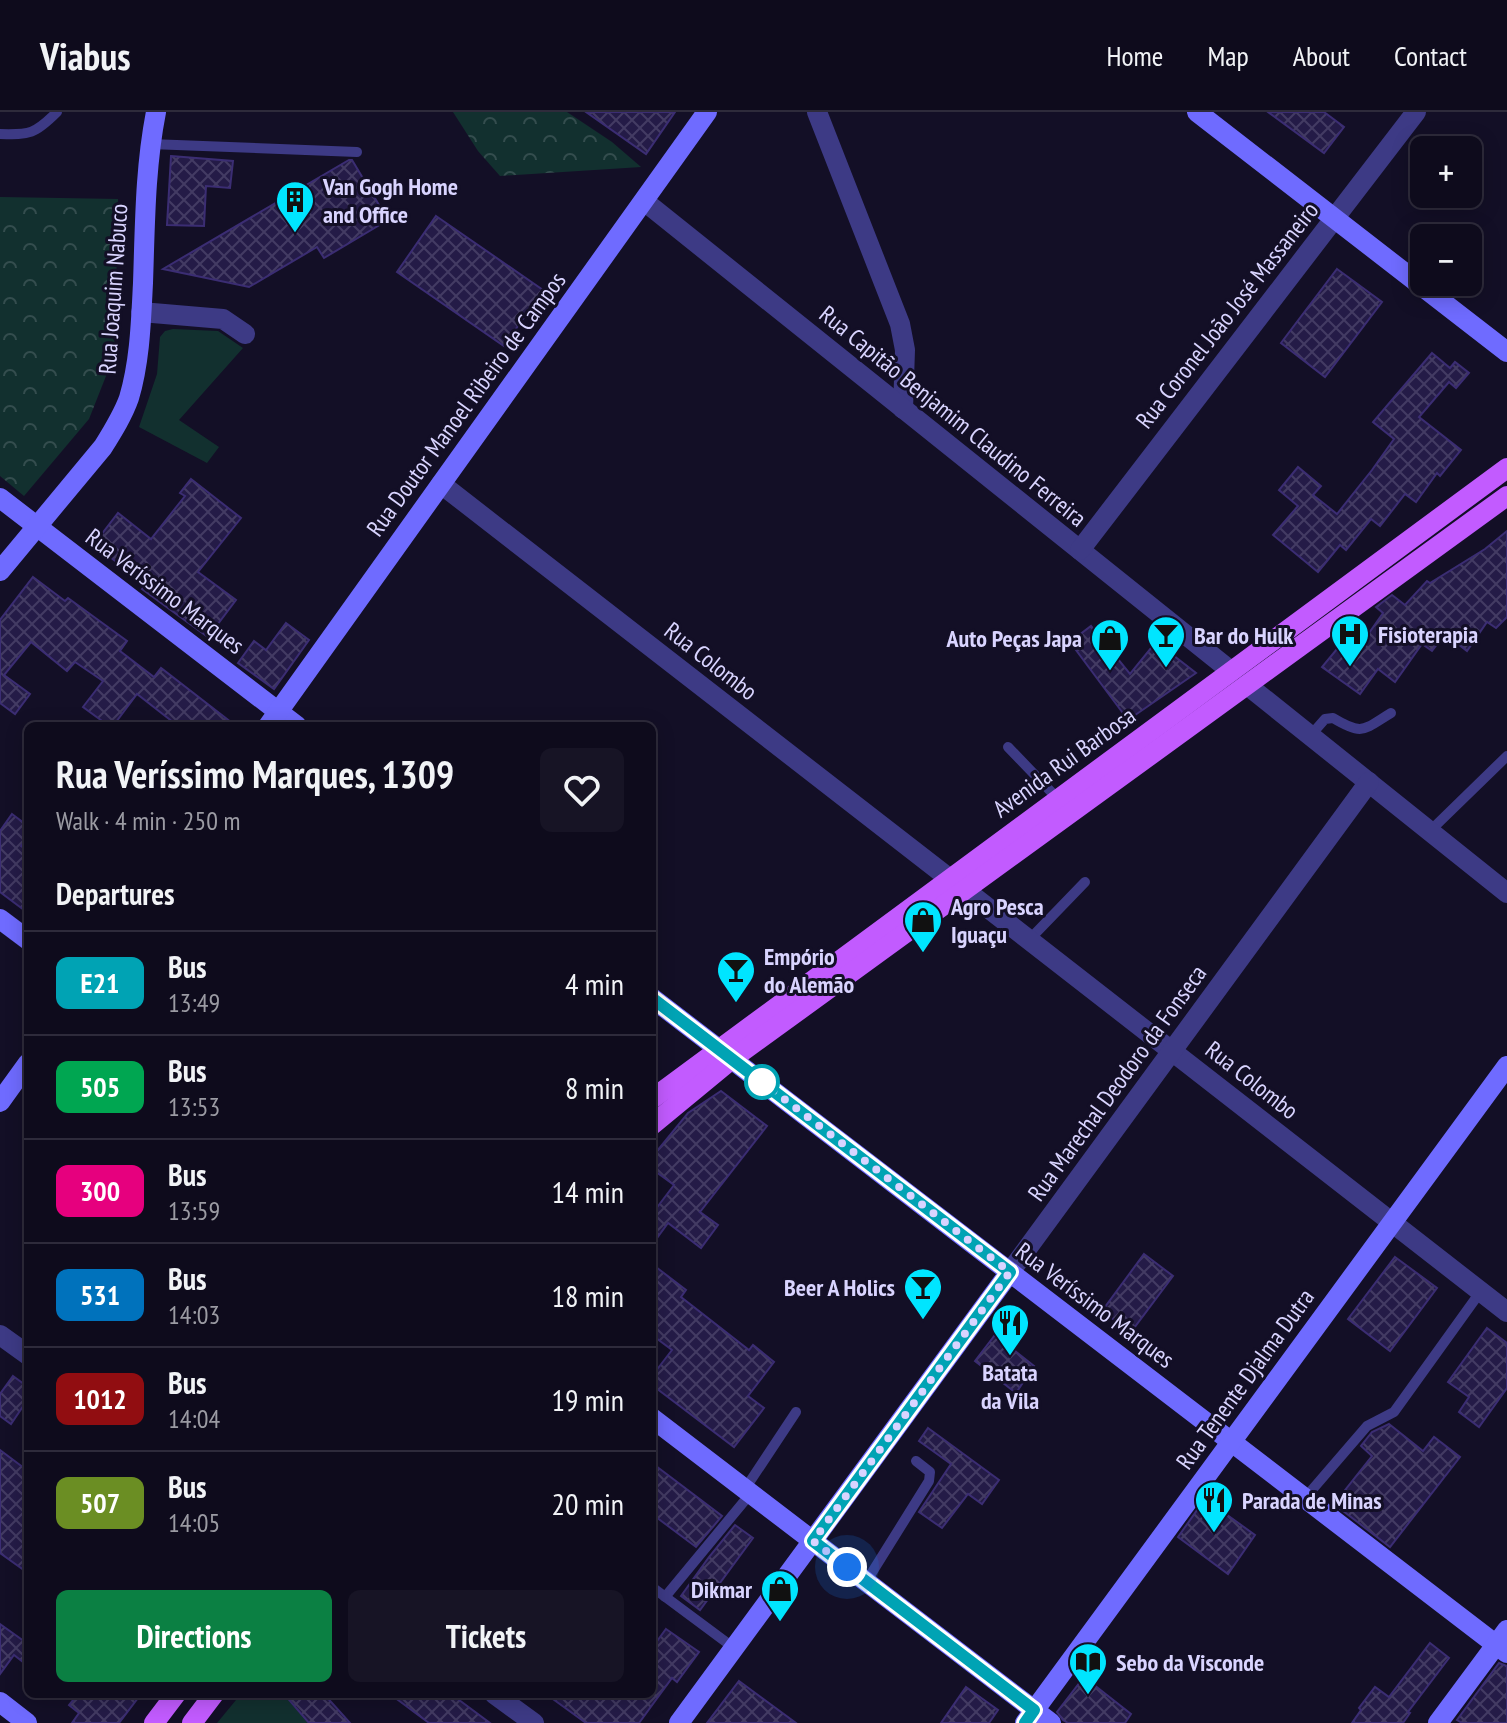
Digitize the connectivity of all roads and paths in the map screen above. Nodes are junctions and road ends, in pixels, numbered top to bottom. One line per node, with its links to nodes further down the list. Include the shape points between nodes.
1 (57, 112): 7 (lane, via 27,135)
2 (156, 112): 8 (main road, Rua Joaquim Nabuco)
3 (707, 112): 10 (main road, Rua Doutor Manoel Ribeiro de Campos)
4 (817, 112): 15 (street, via 900,324 905,350)
5 (1197, 112): 11 (main road)
6 (1416, 112): 11 (street, Rua Coronel João José Massaneiro)
7 (0, 134)
8 (150, 144): 9 (lane); 12 (main road, Rua Joaquim Nabuco)
9 (357, 152)
10 (644, 201): 15 (street, Rua Capitão Benjamim Claudino Ferreira); 17 (main road, Rua Doutor Manoel Ribeiro de Campos)
11 (1334, 219): 14 (main road); 21 (street, Rua Coronel João José Massaneiro)
12 (141, 312): 13 (street, via 223,319); 20 (main road, Rua Joaquim Nabuco, via 135,375 117,425)
13 (245, 334)
14 (1507, 352)
15 (903, 409): 21 (street, Rua Capitão Benjamim Claudino Ferreira)
16 (1507, 468): 23 (main road, Avenida Rui Barbosa)
17 (441, 484): 26 (main road, Rua Doutor Manoel Ribeiro de Campos); 34 (street, Rua Colombo)
18 (1507, 496): 24 (main road, Avenida Rui Barbosa)
19 (0, 498): 20 (main road, Rua Veríssimo Marques)
20 (37, 526): 22 (main road, Rua Joaquim Nabuco); 26 (main road, Rua Veríssimo Marques)
21 (1080, 550): 23 (street, Rua Capitão Benjamim Claudino Ferreira)
22 (0, 571)
23 (1231, 671): 31 (main road, Avenida Rui Barbosa)
24 (1247, 685): 27 (street); 34 (main road, Avenida Rui Barbosa)
25 (1391, 713): 27 (lane, via 1361,730 1325,719)
26 (274, 719)
27 (1311, 735): 30 (street)
28 (1008, 747): 31 (lane)
29 (1507, 756): 32 (lane)
30 (1369, 782): 32 (street); 40 (street, Rua Marechal Deodoro da Fonseca)
31 (1058, 799): 34 (main road, Avenida Rui Barbosa)
32 (1430, 831): 35 (street)
33 (1085, 882): 38 (lane)
34 (957, 885): 38 (street, Rua Colombo); 41 (main road, Avenida Rui Barbosa)
35 (1507, 893)
36 (0, 919): 37 (main road)
37 (24, 937)
38 (1029, 940): 40 (street, Rua Colombo)
39 (656, 1001): 41 (main road, Rua Veríssimo Marques)
40 (1172, 1051): 47 (street, Rua Colombo); 48 (street, Rua Marechal Deodoro da Fonseca)
41 (726, 1054): 44 (main road, Avenida Rui Barbosa); 46 (main road, Avenida Rui Barbosa); 48 (main road, Rua Veríssimo Marques)
42 (1507, 1066): 47 (main road, Rua Tenente Djalma Dutra)
43 (24, 1069): 45 (main road)
44 (656, 1097)
45 (0, 1102)
46 (656, 1121)
47 (1392, 1223): 49 (street, Rua Colombo); 55 (main road, Rua Tenente Djalma Dutra)
48 (1010, 1272): 55 (main road, Rua Veríssimo Marques); 59 (main road, Rua Marechal Deodoro da Fonseca)
49 (1481, 1291): 50 (street, Rua Colombo); 58 (lane, via 1394,1412 1367,1426)
50 (1507, 1312)
51 (0, 1335): 52 (street)
52 (24, 1352)
53 (796, 1412): 57 (lane)
54 (656, 1421): 57 (main road)
55 (1231, 1442): 58 (main road, Rua Veríssimo Marques); 69 (main road, Rua Tenente Djalma Dutra)
56 (916, 1461): 60 (lane, via 930,1472 929,1481)
57 (748, 1491): 59 (main road); 62 (lane)
58 (1305, 1498): 63 (main road, Rua Veríssimo Marques)
59 (813, 1541): 60 (main road); 64 (main road, Rua Marechal Deodoro da Fonseca)
60 (866, 1582): 69 (main road)
61 (656, 1590): 62 (lane)
62 (665, 1597): 64 (lane)
63 (1503, 1643): 75 (main road)
64 (734, 1648): 74 (main road, Rua Marechal Deodoro da Fonseca)
65 (173, 1698): 71 (main road)
66 (211, 1698): 72 (main road)
67 (500, 1698): 73 (street)
68 (0, 1702): 70 (main road)
69 (1037, 1719)
70 (27, 1723)
71 (154, 1723)
72 (192, 1723)
73 (534, 1723)
74 (679, 1723)
75 (1438, 1723)

